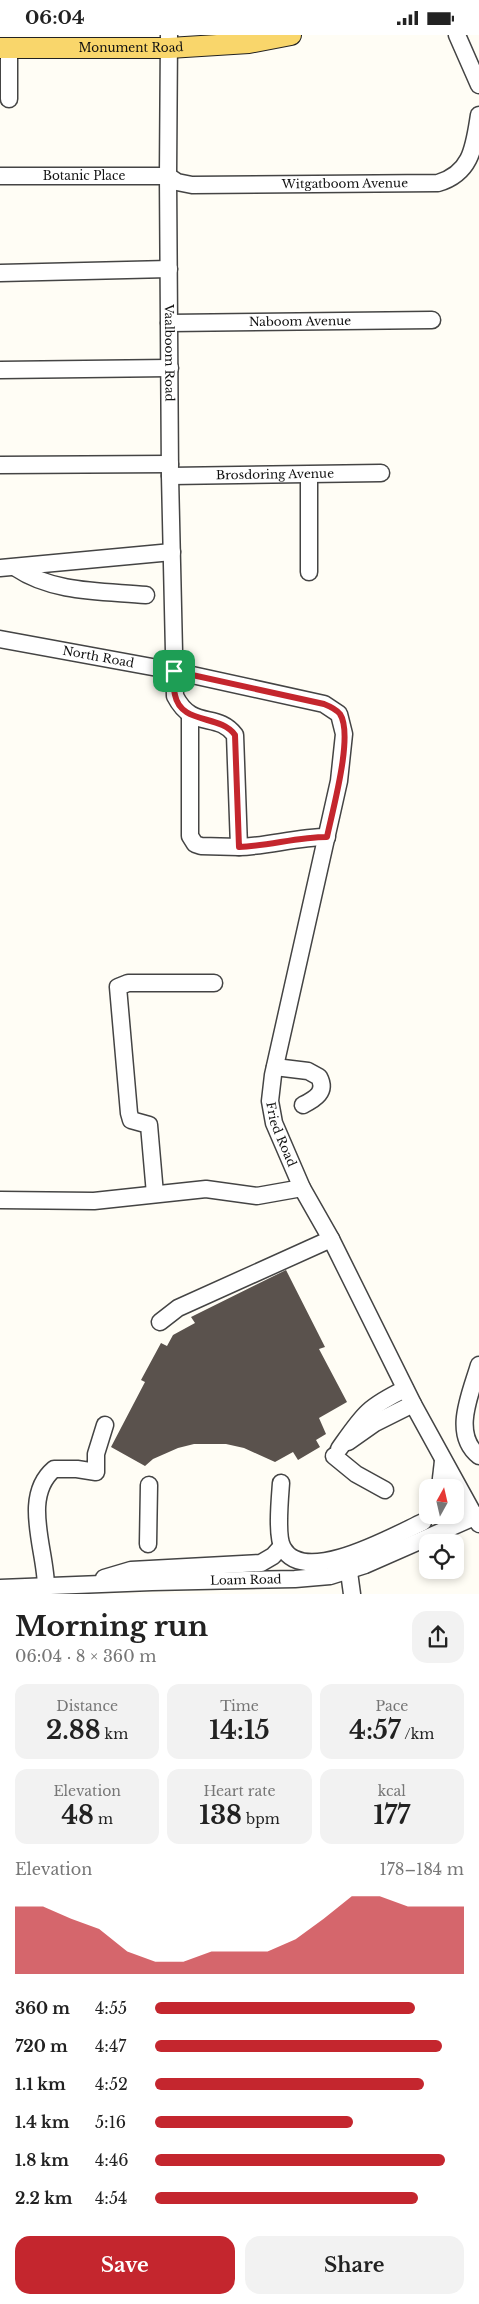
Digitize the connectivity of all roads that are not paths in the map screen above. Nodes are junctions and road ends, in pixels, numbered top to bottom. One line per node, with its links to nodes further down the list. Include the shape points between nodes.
1 (456, 35): 5 (street)
2 (280, 36): 3 (main road, Monument Road, via 217,46)
3 (169, 41): 4 (main road, Monument Road); 9 (street, Vaalboom Road)
4 (4, 48): 6 (street)
5 (479, 85)
6 (9, 99)
7 (479, 115): 9 (street, Witgatboom Avenue, via 472,150 463,169 438,183 192,185)
8 (0, 176): 9 (street, Botanic Place)
9 (168, 176): 10 (street, Vaalboom Road)
10 (169, 269): 11 (street); 13 (street, Vaalboom Road)
11 (0, 273)
12 (432, 320): 13 (street, Naboom Avenue)
13 (169, 323): 14 (street, Vaalboom Road)
14 (170, 368): 15 (street); 17 (street, Vaalboom Road)
15 (0, 370)
16 (0, 465): 17 (street, Brosdoring Avenue)
17 (170, 470): 19 (street, Brosdoring Avenue); 20 (street, Vaalboom Road)
18 (381, 473): 19 (street, Brosdoring Avenue)
19 (309, 475): 22 (street)
20 (172, 552): 21 (street); 25 (street, Vaalboom Road)
21 (8, 568): 23 (street, via 41,582)
22 (309, 572)
23 (146, 595)
24 (0, 639): 25 (street, North Road)
25 (174, 671): 26 (street, North Road, via 324,704); 27 (street, Vaalboom Road, via 175,696)
26 (340, 714): 28 (street, Fried Road, via 344,726 344,747)
27 (190, 716): 29 (street, via 227,727 235,735); 29 (street, via 190,836 195,844 201,846)
28 (327, 837): 29 (street); 31 (street, Fried Road)
29 (239, 847)
30 (214, 983): 34 (street, via 128,983 118,987 129,1113 131,1120 149,1125)
31 (275, 1067): 32 (street, via 308,1071 319,1077 320,1094); 33 (street, Fried Road, via 270,1101 274,1123)
32 (303, 1105)
33 (302, 1188): 34 (street, via 257,1196 206,1189); 36 (street, Fried Road)
34 (155, 1194): 35 (street, via 94,1201)
35 (0, 1200)
36 (331, 1239): 37 (street, via 178,1308); 43 (street, Fried Road)
37 (160, 1322)
38 (478, 1375): 39 (street)
39 (472, 1414): 42 (street, via 465,1435)
40 (105, 1425): 56 (street, via 96,1454 96,1472 54,1469 40,1486 38,1512)
41 (334, 1456): 47 (street, via 356,1474)
42 (479, 1456)
43 (443, 1461): 44 (street); 48 (street, Fried Road)
44 (441, 1479)
45 (281, 1483): 52 (street)
46 (149, 1485): 51 (street)
47 (384, 1490)
48 (478, 1519): 53 (street, Loam Road)
49 (419, 1521): 52 (street, via 352,1554 329,1561 297,1561)
50 (420, 1524): 53 (street)
51 (148, 1544)
52 (281, 1547): 55 (street, via 261,1563 131,1570 111,1575)
53 (400, 1550): 54 (street, Loam Road)
54 (349, 1571): 55 (street, Loam Road, via 302,1579); 59 (street)
55 (92, 1585): 56 (street, Loam Road)
56 (46, 1587): 58 (street, Loam Road)
57 (0, 1589): 58 (street, Loam Road)
58 (24, 1591)
59 (352, 1594)

